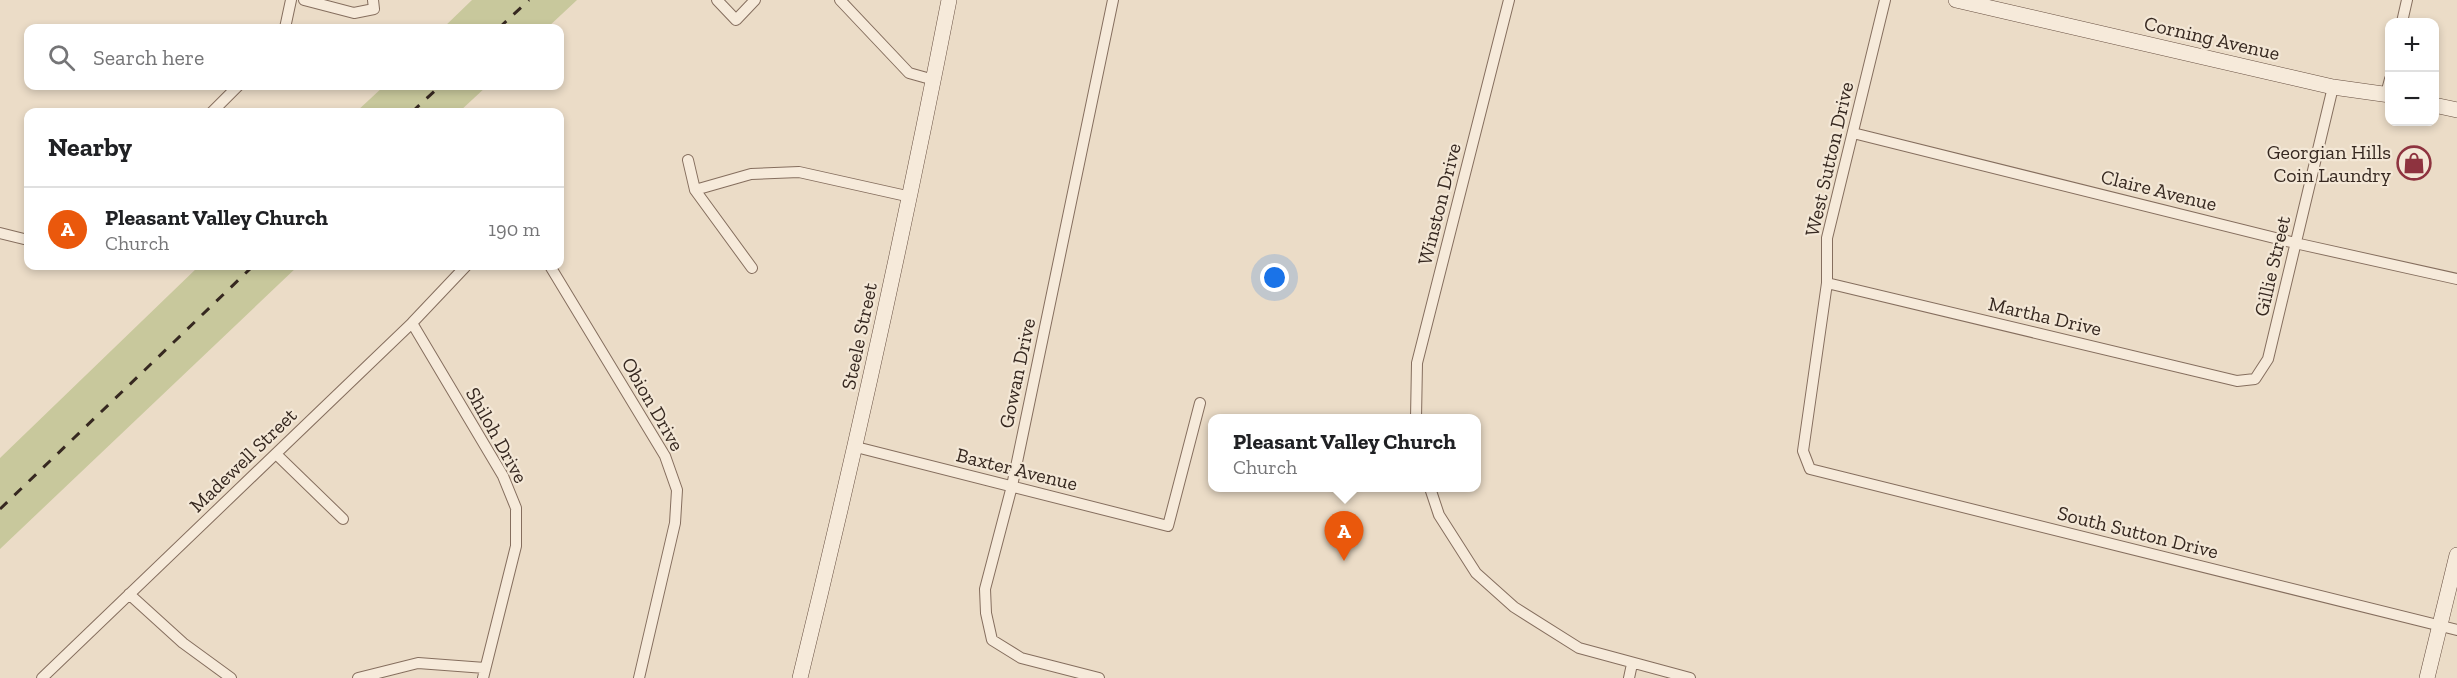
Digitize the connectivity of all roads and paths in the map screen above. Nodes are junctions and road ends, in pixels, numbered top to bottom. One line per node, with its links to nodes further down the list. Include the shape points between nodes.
1 (291, 0): 14 (street)
2 (304, 0): 12 (street, via 354,13)
3 (717, 0): 4 (street, via 736,20)
4 (755, 0)
5 (840, 0): 15 (street, via 909,73)
6 (949, 0): 15 (street, Steele Street)
7 (1113, 0): 41 (street, Gowan Drive)
8 (1509, 0): 37 (street, Winston Drive, via 1417,363)
9 (1885, 0): 22 (street, West Sutton Drive)
10 (1956, 0): 16 (street, Corning Avenue)
11 (2407, 0): 13 (street)
12 (374, 4)
13 (2403, 18)
14 (286, 24)
15 (934, 80): 25 (street, Steele Street)
16 (2333, 87): 17 (street, Corning Avenue); 28 (street, Gillie Street)
17 (2385, 89)
18 (234, 90): 20 (street)
19 (2439, 106): 21 (street)
20 (216, 108)
21 (2457, 110)
22 (1853, 133): 28 (street, Claire Avenue); 33 (street, West Sutton Drive, via 1827,238)
23 (688, 160): 24 (street)
24 (695, 190): 25 (street, via 751,174 799,172); 29 (street)
25 (911, 197): 38 (street, Steele Street)
26 (0, 233): 27 (street)
27 (24, 239)
28 (2295, 243): 32 (street, Claire Avenue); 35 (street, Gillie Street, via 2268,359)
29 (752, 268)
30 (462, 270): 34 (street, Madewell Street)
31 (552, 270): 53 (street, Obion Drive, via 665,456 677,490 675,523)
32 (2457, 279)
33 (1827, 283): 35 (street, Martha Drive, via 2237,381); 40 (street, West Sutton Drive, via 1803,451)
34 (412, 323): 39 (street, Madewell Street); 49 (street, Shiloh Drive, via 503,476 516,508 516,546)
35 (2255, 379)
36 (1200, 404): 41 (street, Baxter Avenue, via 1168,526)
37 (1416, 414)
38 (856, 447): 41 (street, Baxter Avenue); 54 (street, Steele Street)
39 (276, 454): 43 (street); 45 (street, Madewell Street)
40 (1810, 469): 46 (street, South Sutton Drive)
41 (1012, 486): 55 (street, Gowan Drive, via 985,589 992,640 1021,658)
42 (1431, 492): 48 (street, via 1439,515 1476,573 1514,607 1579,648)
43 (343, 519)
44 (2457, 555): 46 (street)
45 (129, 594): 50 (street, Madewell Street); 51 (street, via 183,643)
46 (2440, 626): 47 (street, South Sutton Drive); 58 (street)
47 (2457, 630)
48 (1632, 664): 56 (street); 57 (street)
49 (484, 673): 52 (street, via 418,663)
50 (42, 678)
51 (231, 678)
52 (358, 678)
53 (639, 678)
54 (800, 678)
55 (1099, 678)
56 (1629, 678)
57 (1690, 678)
58 (2427, 678)

